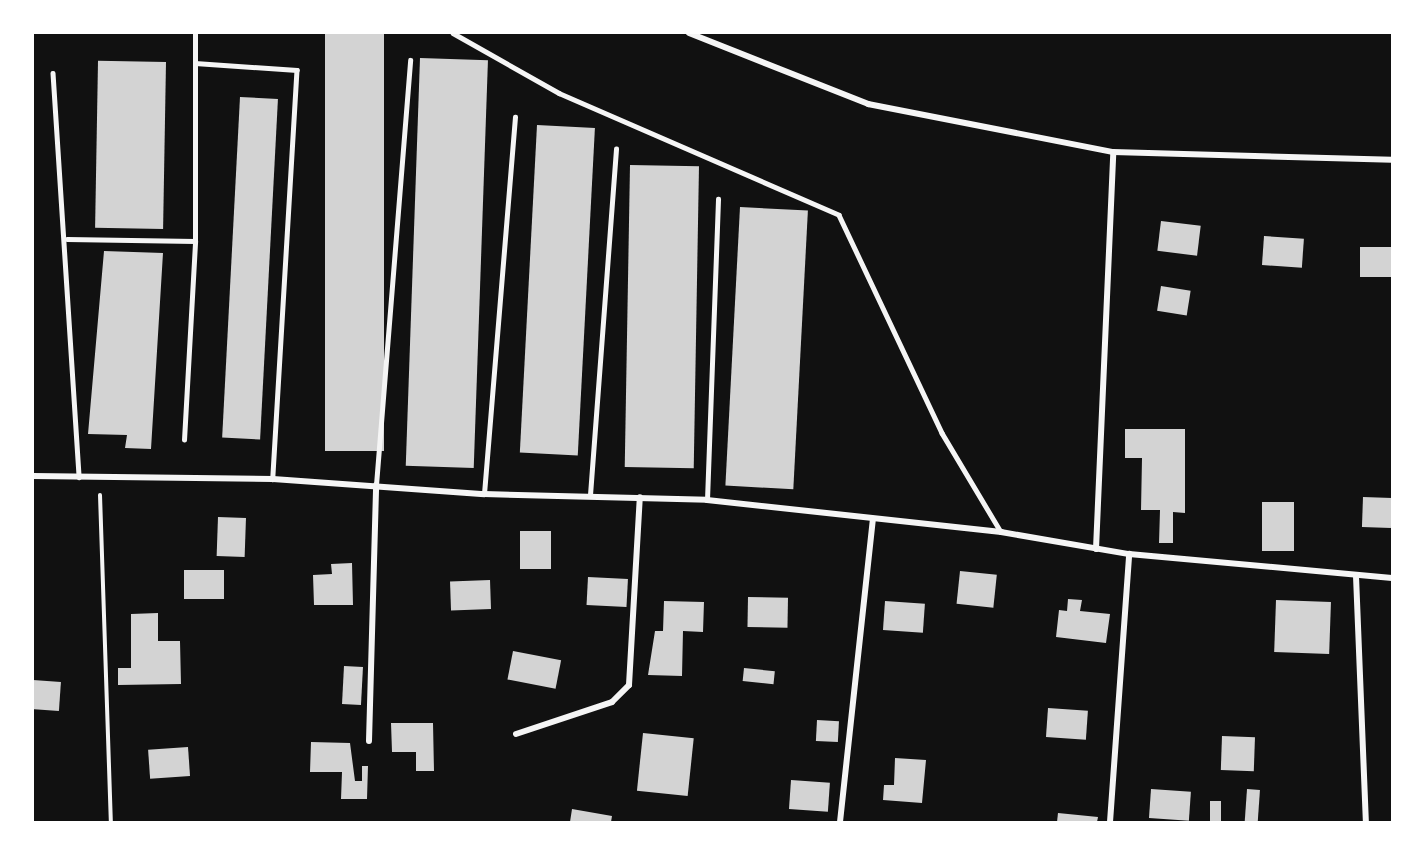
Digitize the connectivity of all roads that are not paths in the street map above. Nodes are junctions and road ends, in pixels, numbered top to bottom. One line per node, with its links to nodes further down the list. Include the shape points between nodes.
1 (195, 33): 5 (lane)
2 (453, 33): 24 (lane, via 559,93 839,215 942,433)
3 (689, 33): 9 (street, via 868,104)
4 (410, 60): 18 (lane)
5 (195, 63): 13 (lane); 17 (lane, via 297,70)
6 (53, 73): 12 (lane)
7 (515, 117): 19 (lane)
8 (616, 149): 20 (lane)
9 (1113, 152): 10 (street); 25 (street)
10 (1392, 160)
11 (718, 199): 22 (lane)
12 (67, 239): 13 (lane); 16 (lane)
13 (195, 241): 14 (lane)
14 (184, 440)
15 (33, 476): 16 (street)
16 (79, 477): 17 (street)
17 (273, 479): 18 (street)
18 (376, 485): 19 (street); 30 (street)
19 (484, 494): 20 (street)
20 (590, 495): 21 (street)
21 (640, 497): 22 (street); 29 (street, via 629,685 612,702)
22 (707, 500): 23 (street)
23 (873, 519): 24 (street); 31 (street)
24 (1001, 532): 25 (street)
25 (1096, 549): 26 (street)
26 (1129, 554): 27 (street); 32 (street)
27 (1356, 576): 28 (street); 33 (street)
28 (1392, 578)
29 (516, 734)
30 (369, 741)
31 (840, 822)
32 (1110, 822)
33 (1366, 822)

